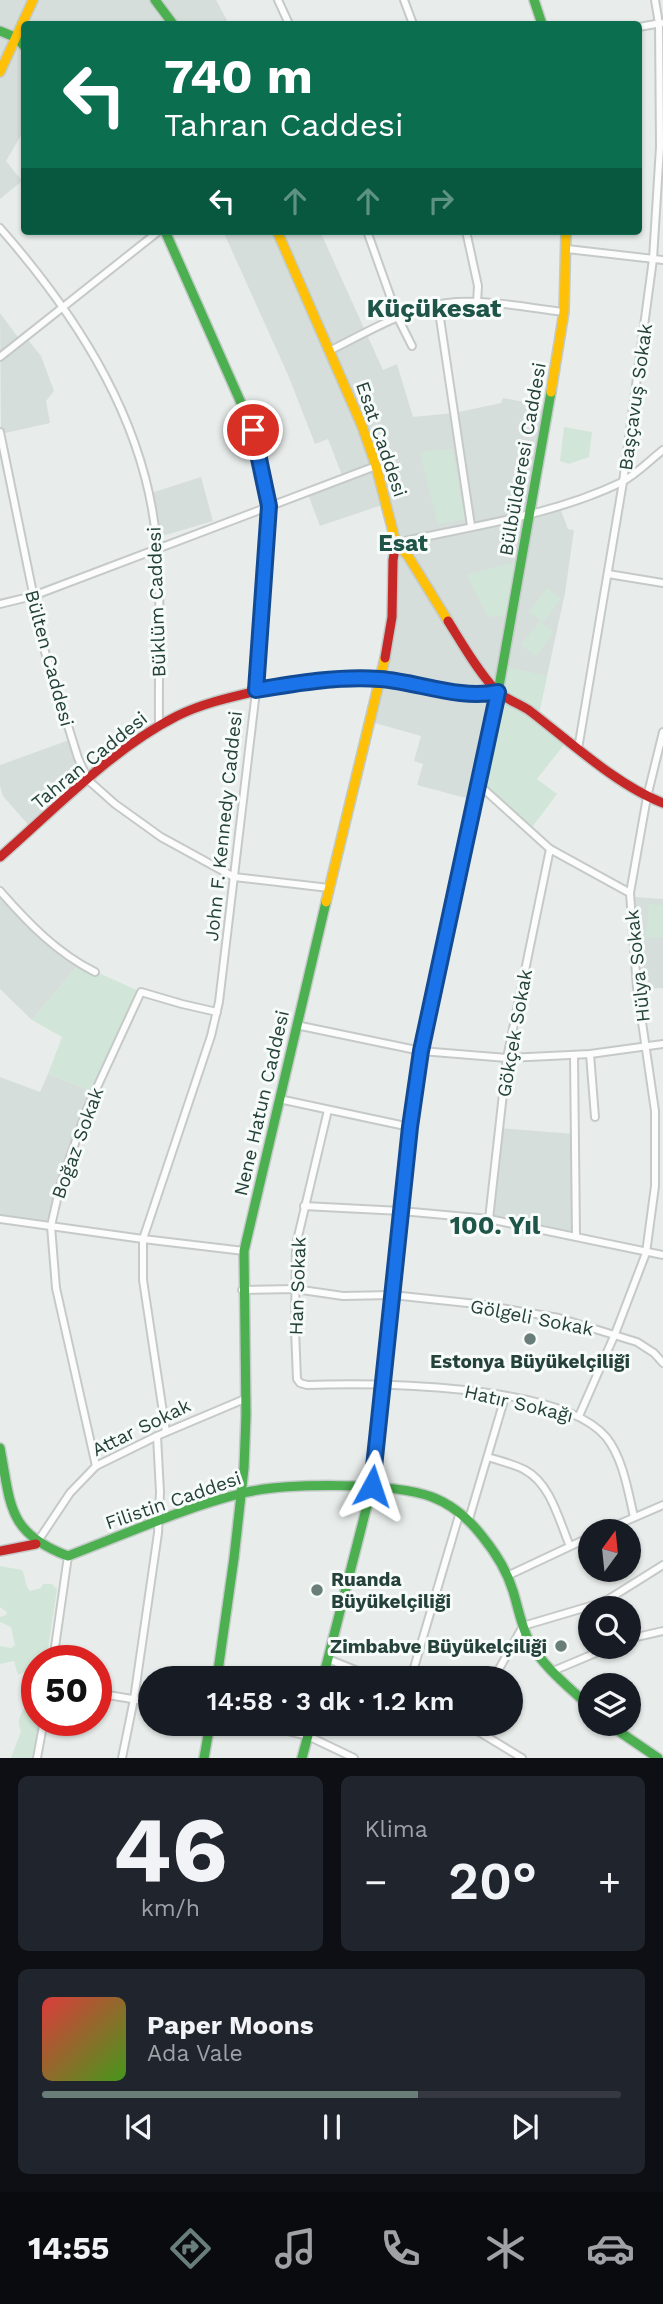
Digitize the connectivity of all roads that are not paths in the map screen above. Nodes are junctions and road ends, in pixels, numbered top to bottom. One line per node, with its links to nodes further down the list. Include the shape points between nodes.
1 (33, 0): 7 (main road)
2 (155, 0): 8 (main road)
3 (278, 0): 9 (street)
4 (404, 0): 10 (street)
5 (534, 0): 11 (main road)
6 (655, 0): 12 (street, Başçavuş Sokak)
7 (24, 21)
8 (171, 21)
9 (288, 21)
10 (412, 21)
11 (541, 21)
12 (661, 23): 13 (street); 27 (street, Başçavuş Sokak)
13 (642, 26)
14 (21, 28): 16 (main road)
15 (0, 31): 16 (main road)
16 (17, 38): 17 (main road); 18 (main road)
17 (21, 43)
18 (0, 72)
19 (0, 228): 30 (street, Büklüm Caddesi)
20 (154, 235): 30 (street)
21 (167, 235): 41 (main road, John F. Kennedy Caddesi, via 253,430)
22 (279, 235): 35 (main road, Esat Caddesi)
23 (368, 235): 33 (street)
24 (467, 235): 29 (street)
25 (566, 235): 26 (main road, Bülbülderesi Caddesi)
26 (567, 249): 27 (street); 32 (main road, Bülbülderesi Caddesi)
27 (653, 258): 28 (street); 40 (street, Başçavuş Sokak)
28 (663, 260)
29 (477, 302): 31 (street); 32 (street)
30 (63, 305): 36 (street); 45 (street, Büklüm Caddesi, via 116,396 135,444 150,494)
31 (438, 305): 33 (street); 43 (street)
32 (564, 312): 42 (main road, Bülbülderesi Caddesi)
33 (398, 318): 34 (street); 35 (street)
34 (412, 346)
35 (331, 350): 39 (main road, Esat Caddesi)
36 (0, 357)
37 (0, 432): 48 (street, Bülten Caddesi)
38 (663, 450): 40 (street)
39 (376, 466): 41 (street); 44 (main road, Esat Caddesi)
40 (623, 482): 42 (street); 46 (street, Başçavuş Sokak)
41 (269, 506): 45 (street); 51 (main road, John F. Kennedy Caddesi)
42 (530, 514): 43 (street); 52 (main road, Bülbülderesi Caddesi)
43 (471, 526): 44 (street)
44 (396, 543): 50 (main road, Nene Hatun Caddesi, via 392,617); 52 (main road, Esat Caddesi)
45 (157, 548): 48 (street); 53 (street, Büklüm Caddesi)
46 (608, 574): 47 (street); 55 (street, Başçavuş Sokak)
47 (663, 583)
48 (33, 596): 49 (street); 56 (street, Bülten Caddesi, via 53,682)
49 (0, 604)
50 (382, 679): 51 (main road, Tahran Caddesi, via 311,681); 52 (main road, Tahran Caddesi, via 479,696); 63 (main road, Nene Hatun Caddesi)
51 (256, 690): 53 (main road, Tahran Caddesi); 62 (street, John F. Kennedy Caddesi)
52 (498, 692): 55 (main road, Esat Caddesi); 57 (main road, Bülbülderesi Caddesi)
53 (159, 724): 56 (main road, Tahran Caddesi)
54 (663, 732): 58 (street, Hülya Sokak)
55 (578, 748): 58 (main road, Esat Caddesi)
56 (88, 780): 61 (main road, Tahran Caddesi); 62 (street, Bülten Caddesi, via 161,837)
57 (477, 783): 60 (street); 71 (main road, Bülbülderesi Caddesi)
58 (647, 797): 59 (main road, Esat Caddesi); 65 (street, Hülya Sokak)
59 (663, 803)
60 (550, 849): 65 (street); 74 (street, Gökçek Sokak)
61 (0, 857)
62 (234, 877): 63 (street, Bülten Caddesi); 67 (street, John F. Kennedy Caddesi)
63 (329, 888): 68 (main road, Nene Hatun Caddesi)
64 (0, 891): 66 (street, via 54,946)
65 (630, 892): 70 (street, Hülya Sokak)
66 (95, 972)
67 (217, 1012): 84 (street, Boğaz Sokak, via 141,992 87,1110); 86 (street, John F. Kennedy Caddesi)
68 (296, 1025): 71 (street); 75 (main road, Nene Hatun Caddesi)
69 (663, 1044): 70 (street)
70 (646, 1047): 73 (street); 79 (street, Hülya Sokak)
71 (421, 1051): 74 (street); 78 (main road, Bülbülderesi Caddesi)
72 (575, 1055): 73 (street); 74 (street); 85 (street)
73 (590, 1055): 77 (street)
74 (507, 1058): 83 (street, Gökçek Sokak)
75 (279, 1099): 76 (street); 87 (main road, Nene Hatun Caddesi)
76 (328, 1110): 78 (street); 80 (street, Han Sokak)
77 (595, 1117)
78 (410, 1127): 81 (main road, Bülbülderesi Caddesi)
79 (660, 1149): 88 (street, Hülya Sokak)
80 (304, 1206): 81 (street); 90 (street, Han Sokak, via 296,1245)
81 (401, 1211): 83 (street); 92 (main road, Bülbülderesi Caddesi)
82 (0, 1219): 84 (street)
83 (489, 1219): 85 (street)
84 (51, 1226): 86 (street); 103 (street, Boğaz Sokak, via 56,1288)
85 (576, 1236): 88 (street)
86 (143, 1239): 87 (street); 99 (street, John F. Kennedy Caddesi, via 143,1280)
87 (244, 1251): 91 (main road, Nene Hatun Caddesi)
88 (646, 1253): 89 (street); 93 (street, Hülya Sokak)
89 (663, 1255)
90 (295, 1289): 91 (street, Gölgeli Sokak); 92 (street, Gölgeli Sokak, via 343,1296); 95 (street, Han Sokak, via 295,1373 300,1383)
91 (242, 1290): 97 (main road, Nene Hatun Caddesi)
92 (392, 1294): 93 (street, Gölgeli Sokak, via 559,1318); 95 (main road, Bülbülderesi Caddesi)
93 (615, 1334): 94 (street, Gölgeli Sokak, via 637,1342); 98 (street, Hülya Sokak)
94 (663, 1363)
95 (382, 1383): 96 (street, Hatır Sokağı); 104 (main road, Bülbülderesi Caddesi)
96 (505, 1396): 98 (street, Hatır Sokağı); 102 (street)
97 (247, 1398): 99 (street, Attar Sokak); 105 (main road, Nene Hatun Caddesi)
98 (579, 1416): 108 (street, Hatır Sokağı, via 613,1447)
99 (166, 1432): 100 (street, Attar Sokak)
100 (158, 1436): 103 (street, Attar Sokak); 111 (street)
101 (0, 1448): 113 (main road, via 16,1520)
102 (488, 1457): 109 (street); 114 (street, via 537,1479)
103 (96, 1466): 113 (street, Attar Sokak)
104 (372, 1486): 105 (main road, Filistin Caddesi, via 288,1486); 107 (main road, Filistin Caddesi, via 418,1491); 123 (main road, Bülbülderesi Caddesi)
105 (242, 1493): 111 (main road, Filistin Caddesi); 125 (main road, Nene Hatun Caddesi)
106 (663, 1506): 108 (street)
107 (460, 1512): 109 (main road, Filistin Caddesi); 128 (street)
108 (634, 1517): 110 (street)
109 (469, 1519): 118 (main road, Filistin Caddesi)
110 (630, 1519)
111 (159, 1521): 116 (main road, Filistin Caddesi); 133 (street)
112 (578, 1542): 114 (street)
113 (36, 1544): 115 (main road); 116 (main road)
114 (570, 1546): 118 (street)
115 (0, 1551)
116 (68, 1556): 122 (street)
117 (663, 1565): 119 (street, via 604,1602)
118 (507, 1576): 119 (main road, Filistin Caddesi)
119 (523, 1626): 129 (street); 130 (main road, Filistin Caddesi)
120 (663, 1632): 121 (street)
121 (641, 1636)
122 (55, 1645)
123 (328, 1659): 126 (main road, Bülbülderesi Caddesi); 127 (street)
124 (582, 1659): 130 (street)
125 (219, 1666)
126 (326, 1666)
127 (345, 1666)
128 (415, 1666)
129 (501, 1666)
130 (553, 1671): 131 (main road, Filistin Caddesi)
131 (578, 1695)
132 (112, 1696): 133 (street)
133 (134, 1699): 134 (street); 142 (street)
134 (138, 1700)
135 (41, 1736): 141 (street)
136 (209, 1736): 143 (main road)
137 (304, 1736): 140 (street)
138 (485, 1736): 146 (street)
139 (626, 1736): 147 (main road)
140 (308, 1737): 144 (main road); 145 (street)
141 (37, 1758)
142 (122, 1758)
143 (204, 1758)
144 (302, 1758)
145 (354, 1758)
146 (522, 1758)
147 (658, 1758)

